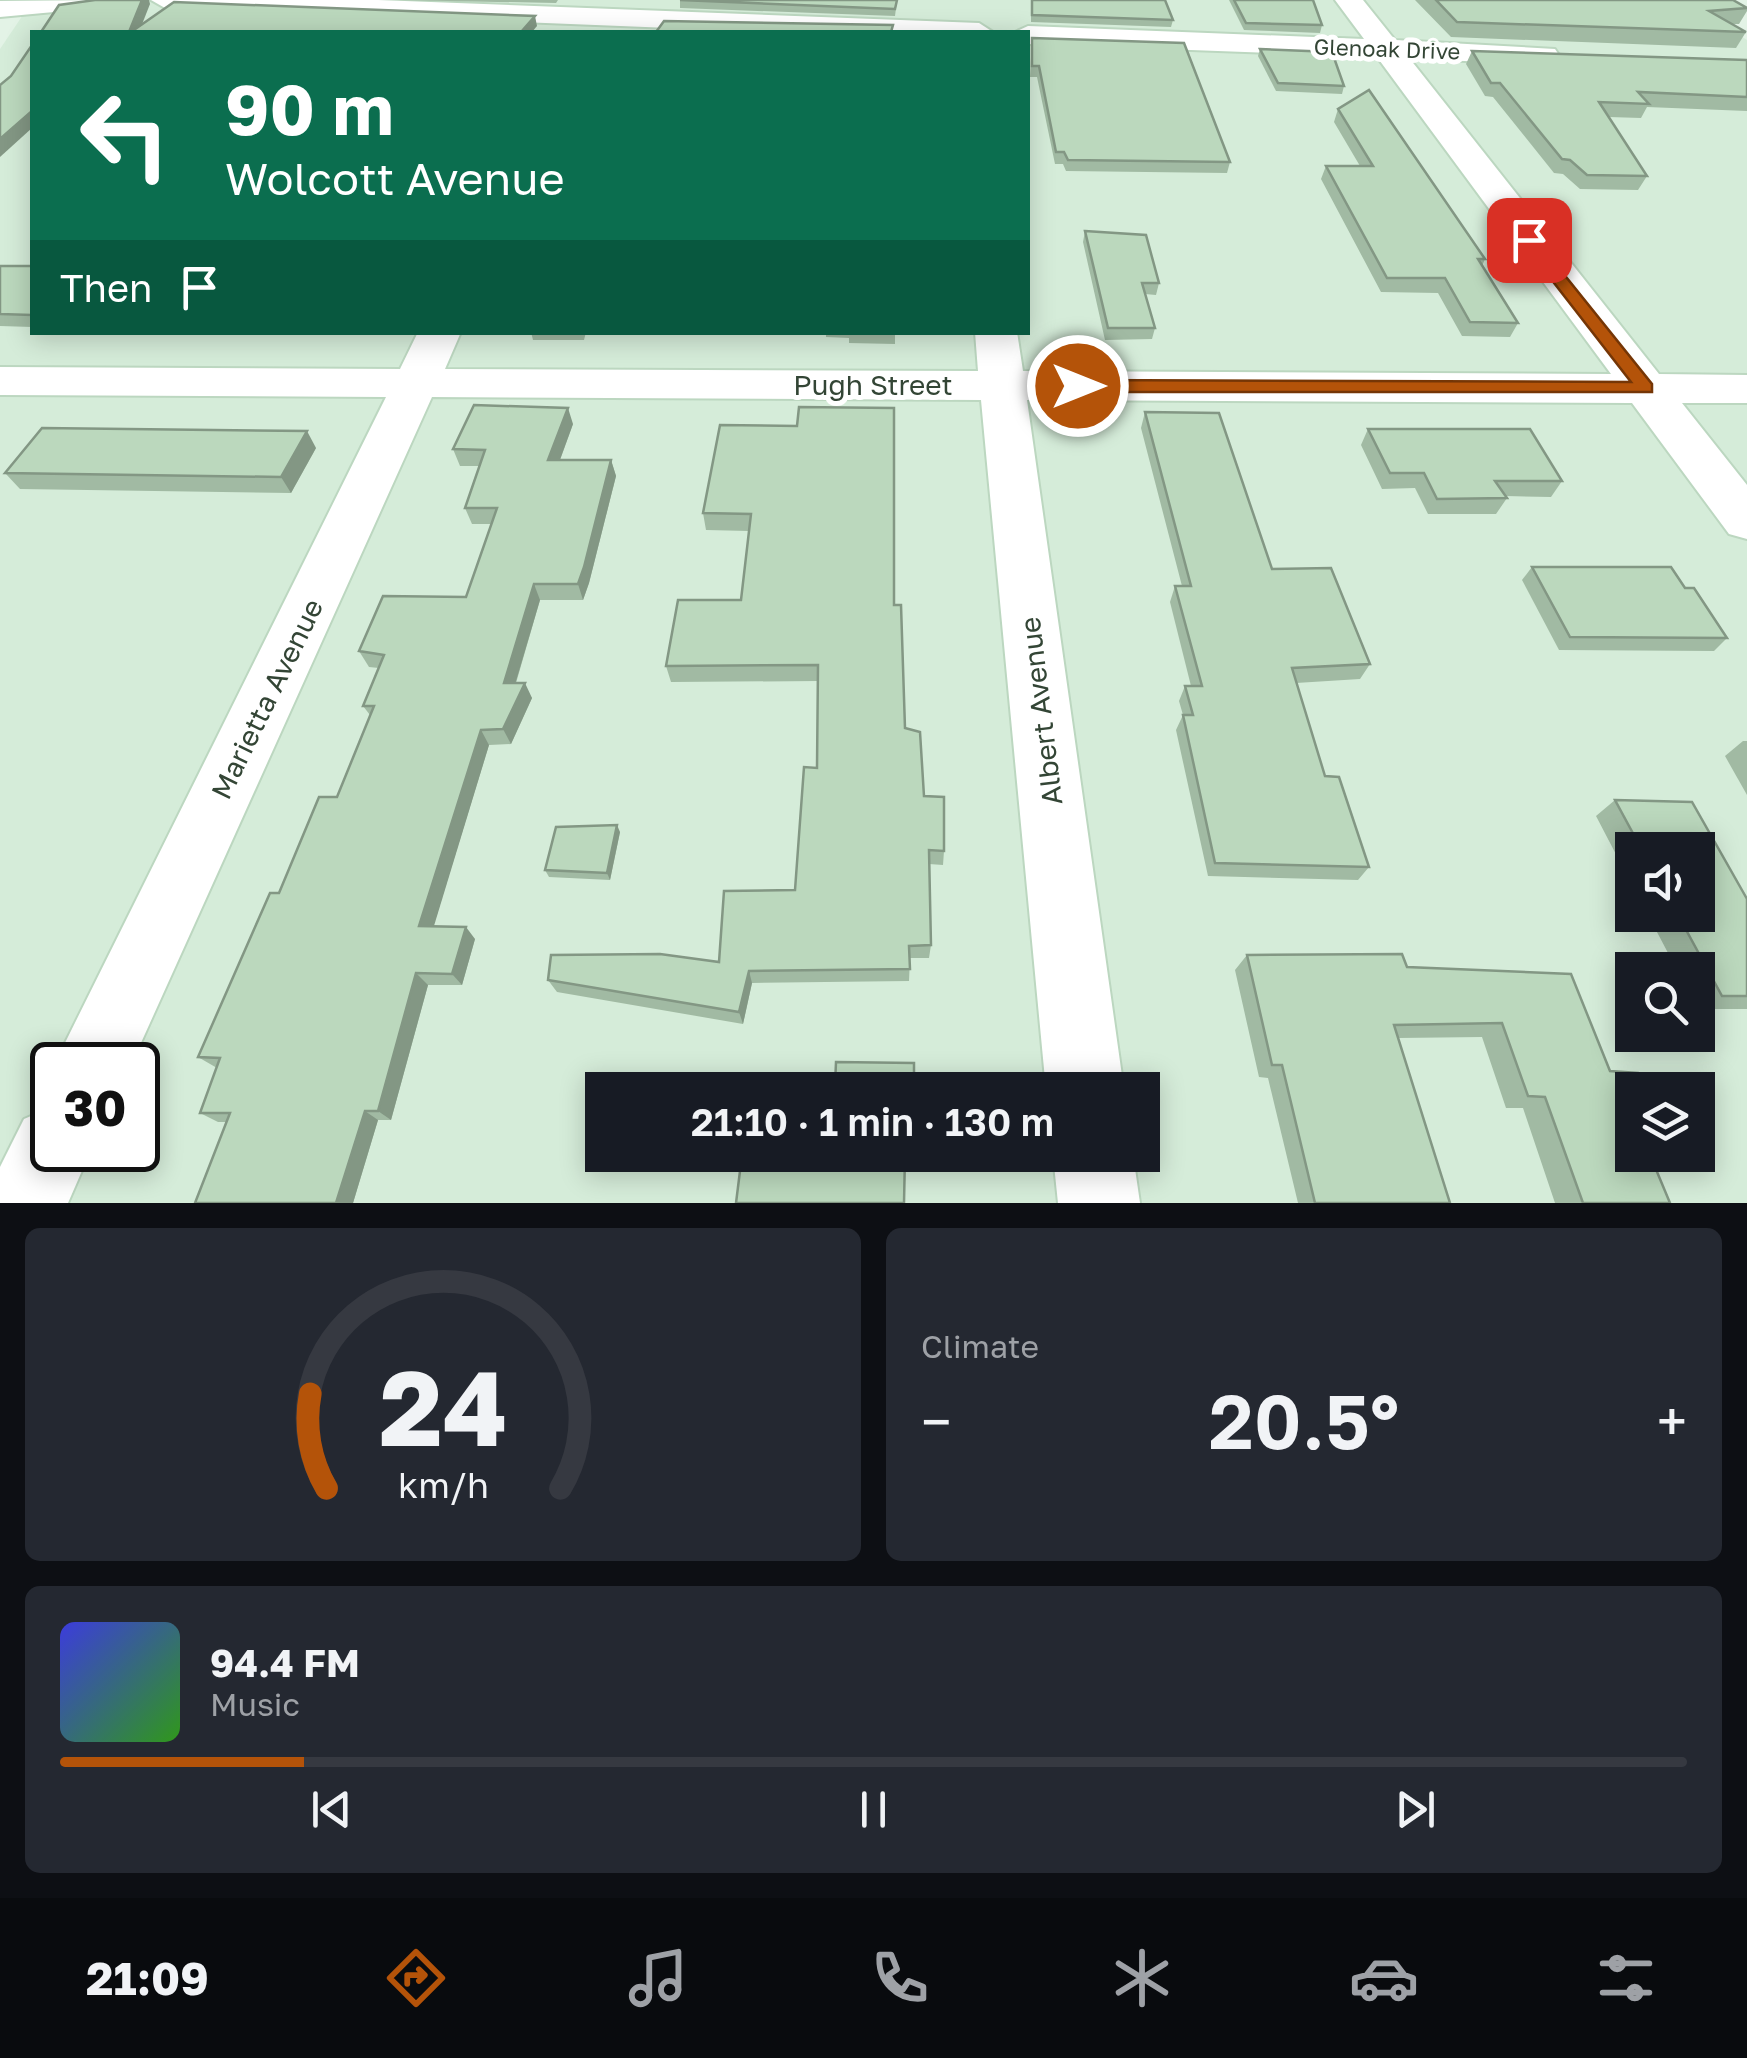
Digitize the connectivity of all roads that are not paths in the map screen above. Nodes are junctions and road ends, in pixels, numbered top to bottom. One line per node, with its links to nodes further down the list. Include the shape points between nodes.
1 (97, 0): 5 (street)
2 (165, 0): 4 (street)
3 (1349, 0): 9 (street)
4 (298, 2): 6 (street)
5 (0, 9)
6 (605, 17): 7 (street)
7 (917, 30)
8 (1030, 34): 9 (street, Glenoak Drive)
9 (1386, 49): 10 (street, Glenoak Drive); 14 (street)
10 (1577, 56)
11 (427, 358): 12 (street, Pugh Street); 13 (street, Pugh Street); 17 (street, Marietta Avenue)
12 (999, 359): 14 (street, Pugh Street); 18 (street, Albert Avenue)
13 (0, 381)
14 (1646, 388): 15 (street, Pugh Street); 16 (street)
15 (1747, 389)
16 (1747, 520)
17 (103, 1042)
18 (1083, 1072)
19 (40, 1172): 21 (street)
20 (1095, 1172): 22 (street)
21 (26, 1203)
22 (1099, 1203)

